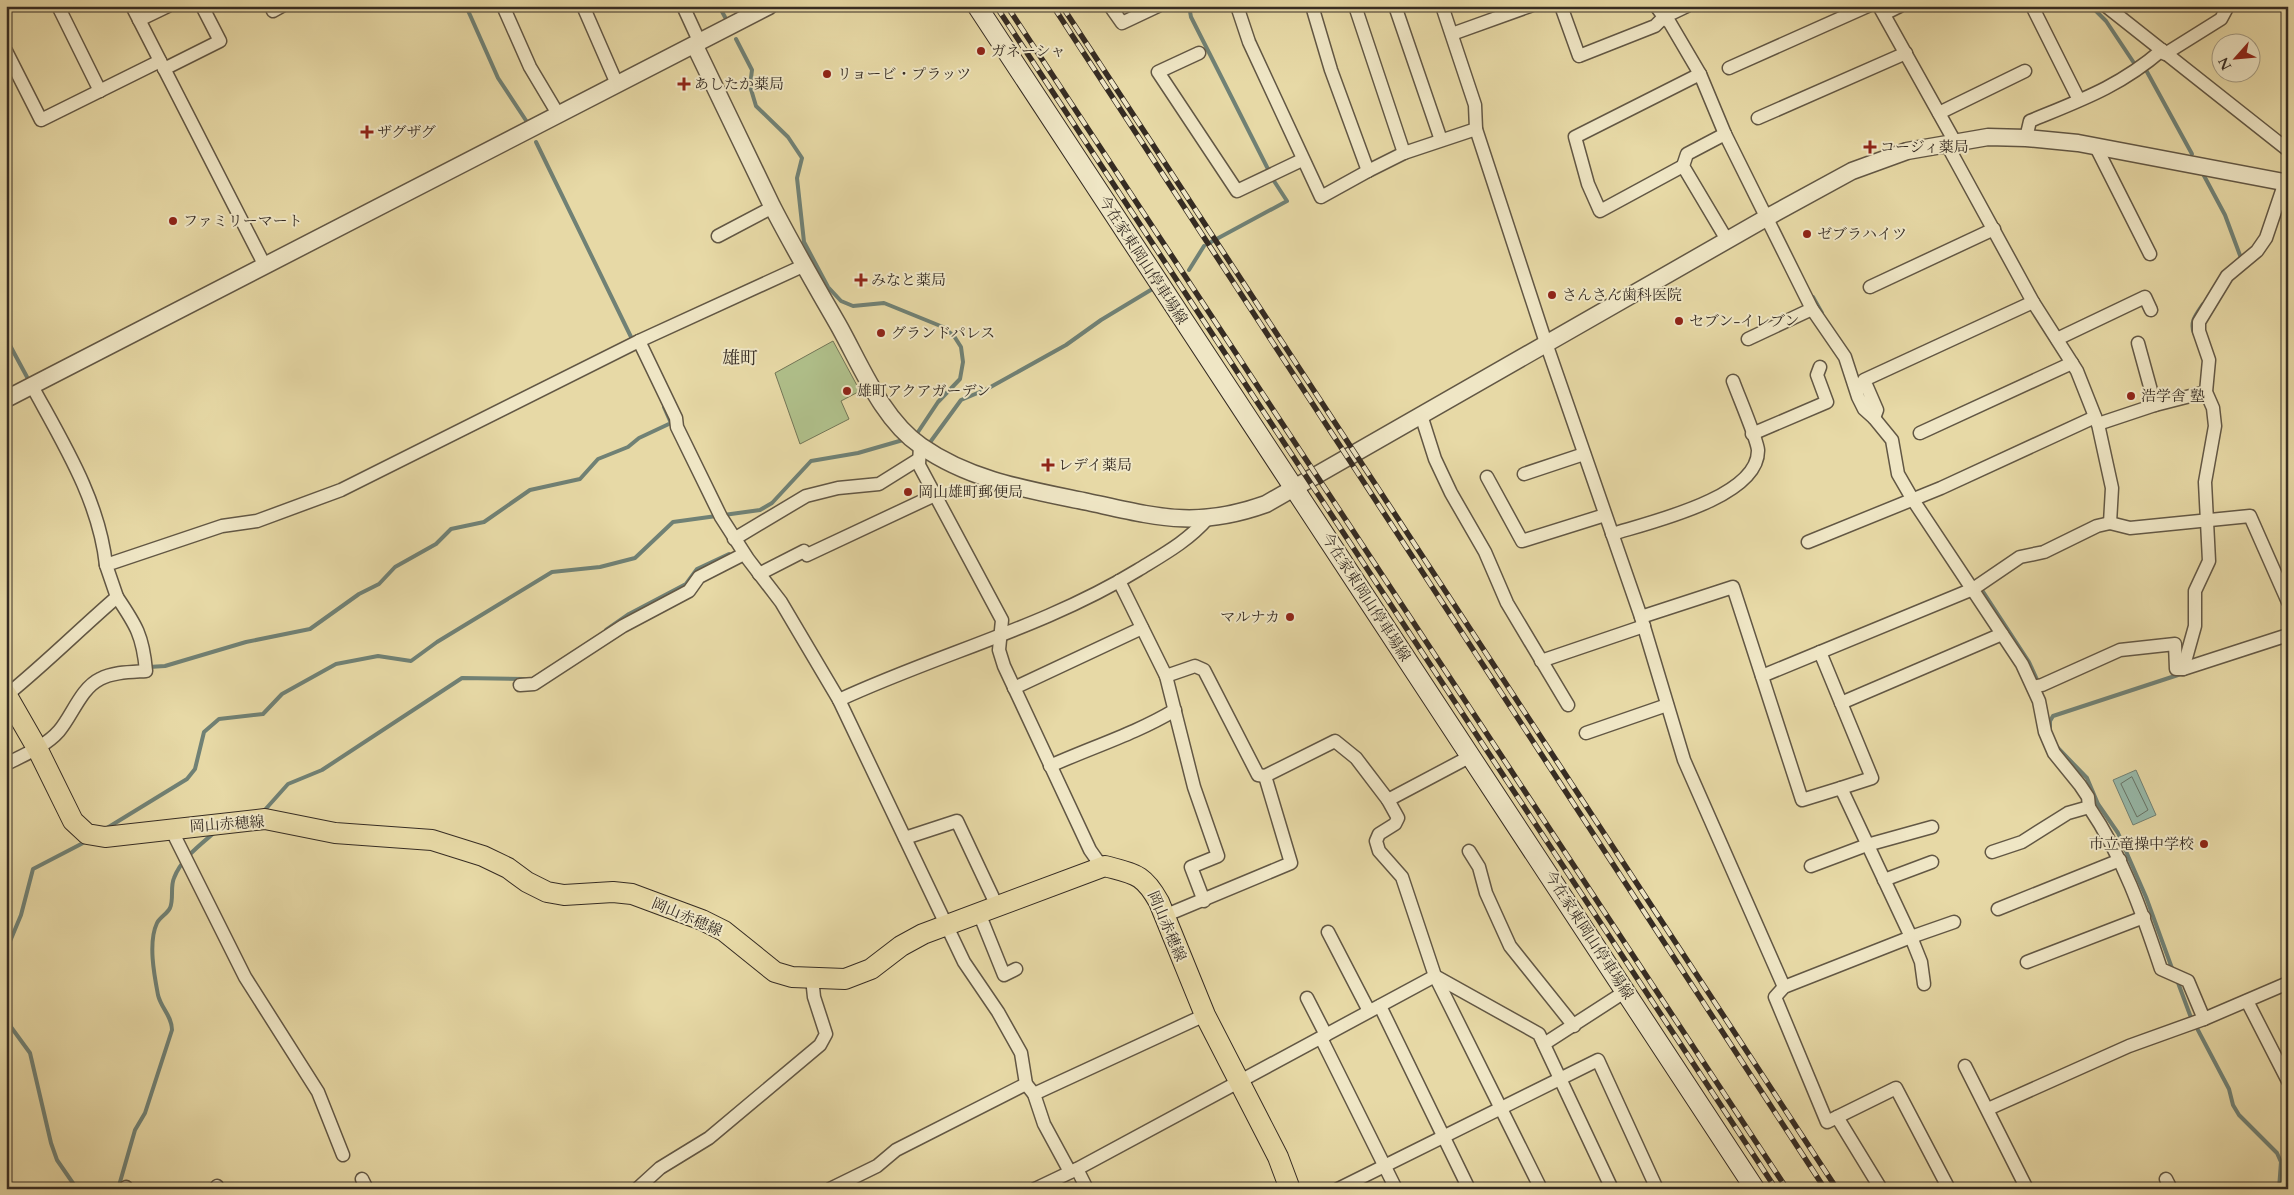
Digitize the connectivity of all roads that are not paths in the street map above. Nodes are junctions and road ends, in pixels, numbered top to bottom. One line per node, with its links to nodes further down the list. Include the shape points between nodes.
1 (58, 6): 42 (street)
2 (132, 6): 30 (street)
3 (168, 6): 30 (street)
4 (202, 6): 37 (street, via 220,41)
5 (271, 6): 6 (street, via 273,11)
6 (282, 6)
7 (503, 6): 45 (street, via 530,67)
8 (582, 6): 41 (street)
9 (683, 6): 32 (street)
10 (769, 6): 32 (street)
11 (977, 6): 92 (main road, 今在家東岡山停車場線)
12 (1110, 6): 26 (street, via 1122,23)
13 (1237, 6): 55 (street, via 1249,42)
14 (1312, 6): 57 (street, via 1331,70)
15 (1354, 6): 54 (street)
16 (1395, 6): 50 (street)
17 (1442, 6): 31 (street)
18 (1530, 6): 28 (street)
19 (1561, 6): 29 (street, via 1579,56 1655,26)
20 (1687, 6): 29 (street)
21 (1868, 6): 38 (street)
22 (1900, 6): 27 (street)
23 (2032, 6): 43 (street)
24 (2106, 6): 34 (street)
25 (2228, 6): 34 (street, via 2221,19)
26 (1153, 7)
27 (1881, 10): 36 (street)
28 (1502, 11): 31 (street)
29 (1665, 13): 40 (street)
30 (139, 20): 37 (street)
31 (1452, 34): 47 (street, via 1475,105)
32 (697, 45): 41 (street); 59 (street)
33 (6, 52): 42 (street, via 41,120)
34 (2163, 52): 43 (street, via 2112,86); 53 (street)
35 (1199, 53): 55 (street, via 1158,72 1237,191)
36 (1906, 53): 44 (street); 46 (street)
37 (162, 65): 42 (street); 66 (street)
38 (1729, 68)
39 (2025, 71): 44 (street)
40 (1700, 74): 48 (street); 56 (street, via 1575,137 1588,184 1600,211)
41 (617, 84): 45 (street)
42 (100, 91)
43 (2080, 100): 49 (street, via 2030,121)
44 (1939, 113): 51 (street)
45 (558, 114): 66 (street)
46 (1758, 118)
47 (1476, 129): 50 (street); 74 (street)
48 (1725, 134): 56 (street, via 1687,154); 60 (street)
49 (2026, 138): 51 (street, via 1988,137); 52 (street)
50 (1440, 140): 54 (street)
51 (1951, 142): 60 (street, via 1907,151 1852,171); 61 (street)
52 (2096, 147): 58 (street); 64 (street)
53 (2288, 150)
54 (1404, 153): 57 (street)
55 (1302, 160): 57 (street, via 1321,197)
56 (1684, 166): 63 (street)
57 (1368, 171)
58 (2286, 182): 80 (street, via 2266,238 2257,251 2227,276 2199,322 2209,360)
59 (773, 207): 62 (street); 65 (street)
60 (1766, 218): 63 (street); 69 (street)
61 (1994, 229): 67 (street); 68 (street)
62 (718, 236)
63 (1727, 240): 74 (street)
64 (2150, 254)
65 (805, 265): 73 (street); 88 (street, via 877,395)
66 (265, 266): 79 (street)
67 (1870, 287)
68 (2033, 302): 72 (street); 84 (street, via 1864,380)
69 (1812, 309): 71 (street); 84 (street, via 1845,357 1858,398)
70 (2151, 310): 72 (street, via 2145,298)
71 (1748, 339)
72 (2057, 339): 76 (street)
73 (636, 343): 100 (street); 103 (street, via 341,490 256,521 222,526)
74 (1546, 343): 83 (street); 89 (street)
75 (2138, 344): 82 (street)
76 (2072, 363): 85 (street); 86 (street)
77 (1820, 367): 87 (street, via 1817,376 1827,402)
78 (1733, 381): 87 (street)
79 (32, 386): 81 (street); 103 (street, via 76,467 96,515)
80 (2206, 392): 82 (street); 97 (street, via 2213,408 2215,426 2205,482)
81 (6, 399)
82 (2156, 405): 85 (street)
83 (1421, 415): 92 (street); 115 (street, via 1435,459 1451,493 1485,552 1507,603)
84 (1875, 416): 94 (street, via 1892,440 1898,474)
85 (2097, 420): 94 (street); 98 (street, via 2112,488)
86 (1920, 433)
87 (1752, 434): 99 (street, via 1758,450 1754,464 1742,480 1721,497)
88 (920, 452): 93 (street, via 919,465); 96 (street, via 976,476 1033,491 1168,519); 100 (street, via 879,484 838,488 806,496)
89 (1584, 454): 90 (street); 95 (street)
90 (1524, 474)
91 (1487, 477): 95 (street, via 1522,541)
92 (1294, 488): 96 (street, via 1242,513); 130 (main road, 今在家東岡山停車場線)
93 (935, 494): 104 (street, via 807,555 804,551); 113 (street, via 1002,620)
94 (1916, 499): 101 (street); 106 (street)
95 (1605, 515): 99 (street)
96 (1208, 518): 105 (street, via 1179,545)
97 (2206, 520): 98 (street, via 2130,528); 108 (street, via 2250,516); 116 (street, via 2209,561 2195,592 2195,626)
98 (2110, 523): 106 (street, via 2096,526 2044,552 2020,557)
99 (1612, 534): 109 (street)
100 (734, 539): 102 (street)
101 (1808, 542)
102 (744, 554): 104 (street); 119 (street, via 699,577 689,591 624,626 534,684)
103 (106, 565): 107 (street)
104 (760, 574): 123 (street, via 781,602)
105 (1120, 582): 110 (street); 113 (street, via 1075,605)
106 (1976, 587): 111 (street); 114 (street)
107 (117, 597): 122 (street); 129 (street, via 142,638 146,671 100,679 89,687 58,732)
108 (2288, 602)
109 (1642, 622): 115 (street); 118 (street, via 1732,587); 126 (street)
110 (1142, 628): 117 (street); 121 (street)
111 (2002, 634): 120 (street); 124 (street)
112 (2288, 635): 116 (street)
113 (1000, 636): 121 (street, via 999,650); 123 (street)
114 (1820, 652): 118 (street); 124 (street)
115 (1541, 661): 125 (street)
116 (2183, 669): 120 (street, via 2176,669 2175,644 2120,650)
117 (1166, 676): 127 (street); 133 (street, via 1195,666 1204,670 1258,775)
118 (1762, 676): 134 (street, via 1802,800)
119 (520, 685)
120 (2037, 686): 136 (street, via 2054,753 2088,797)
121 (1014, 688): 132 (street)
122 (7, 694): 129 (main road, 岡山赤穂線)
123 (839, 700): 139 (street)
124 (1841, 703): 134 (street, via 1872,778)
125 (1568, 705)
126 (1667, 705): 128 (street); 163 (street, via 1684,760)
127 (1175, 710): 132 (street, via 1120,739); 148 (street, via 1194,787 1218,856 1191,867)
128 (1586, 733)
129 (37, 748): 131 (street); 138 (main road, 岡山赤穂線, via 74,821 87,834 105,837)
130 (1471, 756): 135 (street); 164 (main road, 今在家東岡山停車場線)
131 (6, 764)
132 (1050, 766): 145 (street, via 1090,850)
133 (1266, 776): 135 (street, via 1335,741 1356,758); 148 (street, via 1292,863)
134 (1841, 788): 140 (street)
135 (1388, 800): 159 (street, via 1398,818 1395,824 1379,834 1376,841 1379,851 1402,877)
136 (2089, 808): 142 (street, via 2068,813 2022,842); 143 (street)
137 (1932, 827): 140 (street)
138 (171, 829): 160 (main road, 岡山赤穂線, via 265,819 335,834 432,840 483,856 547,892 564,895 632,894 702,920 724,932 775,972); 182 (street, via 245,976 318,1092)
139 (905, 838): 150 (street, via 957,821); 154 (street)
140 (1867, 844): 146 (street); 147 (street)
141 (1469, 851): 170 (street, via 1479,867 1486,893 1510,946)
142 (1992, 852)
143 (2120, 860): 149 (street); 152 (street)
144 (1932, 862): 147 (street)
145 (1105, 866): 150 (main road, 岡山赤穂線); 151 (main road, 岡山赤穂線, via 1132,872 1149,884)
146 (1811, 866)
147 (1884, 880): 156 (street)
148 (1204, 901): 151 (street)
149 (1998, 909)
150 (988, 910): 154 (main road, 岡山赤穂線); 158 (street, via 1004,975)
151 (1164, 916): 168 (main road, 岡山赤穂線)
152 (2144, 917): 157 (street); 169 (street, via 2161,969 2188,981)
153 (1954, 922): 156 (street)
154 (947, 925): 160 (main road, 岡山赤穂線, via 901,946 871,969 844,979); 177 (street, via 964,962 1021,1053)
155 (1328, 932): 167 (street)
156 (1910, 937): 162 (street, via 1921,962); 163 (street)
157 (2027, 962)
158 (1016, 969)
159 (1435, 976): 167 (street); 172 (street, via 1539,1034); 178 (street)
160 (812, 978): 185 (street, via 814,997 826,1034 820,1045 709,1138 660,1168)
161 (2288, 983): 166 (street)
162 (1924, 984)
163 (1784, 987): 180 (street, via 1775,997 1827,1122)
164 (1626, 991): 170 (street); 196 (main road, 今在家東岡山停車場線)
165 (1307, 998): 171 (street)
166 (2247, 1000): 169 (street); 176 (street)
167 (1375, 1009): 171 (street); 181 (street)
168 (1205, 1015): 175 (main road, 岡山赤穂線); 177 (street)
169 (2197, 1022): 179 (street, via 2129,1046)
170 (1574, 1026): 172 (street)
171 (1323, 1036): 175 (street); 183 (street)
172 (1544, 1044): 174 (street)
173 (1966, 1066): 179 (street)
174 (1560, 1078): 178 (street); 194 (street); 195 (street, via 1598,1060)
175 (1241, 1081): 184 (street); 189 (main road, 岡山赤穂線)
176 (2288, 1081)
177 (1030, 1089): 184 (street, via 1044,1124); 186 (street, via 896,1150 877,1166)
178 (1502, 1107): 181 (street); 193 (street)
179 (1988, 1109): 199 (street)
180 (1837, 1117): 197 (street); 198 (street, via 1896,1088)
181 (1444, 1136): 183 (street); 192 (street)
182 (343, 1154)
183 (1385, 1166): 190 (street); 191 (street)
184 (1074, 1171): 187 (street); 188 (street)
185 (637, 1189)
186 (830, 1189)
187 (1036, 1189)
188 (1087, 1189)
189 (1290, 1189)
190 (1338, 1189)
191 (1396, 1189)
192 (1469, 1189)
193 (1541, 1189)
194 (1612, 1189)
195 (1657, 1189)
196 (1755, 1189)
197 (1881, 1189)
198 (1949, 1189)
199 (2026, 1189)

